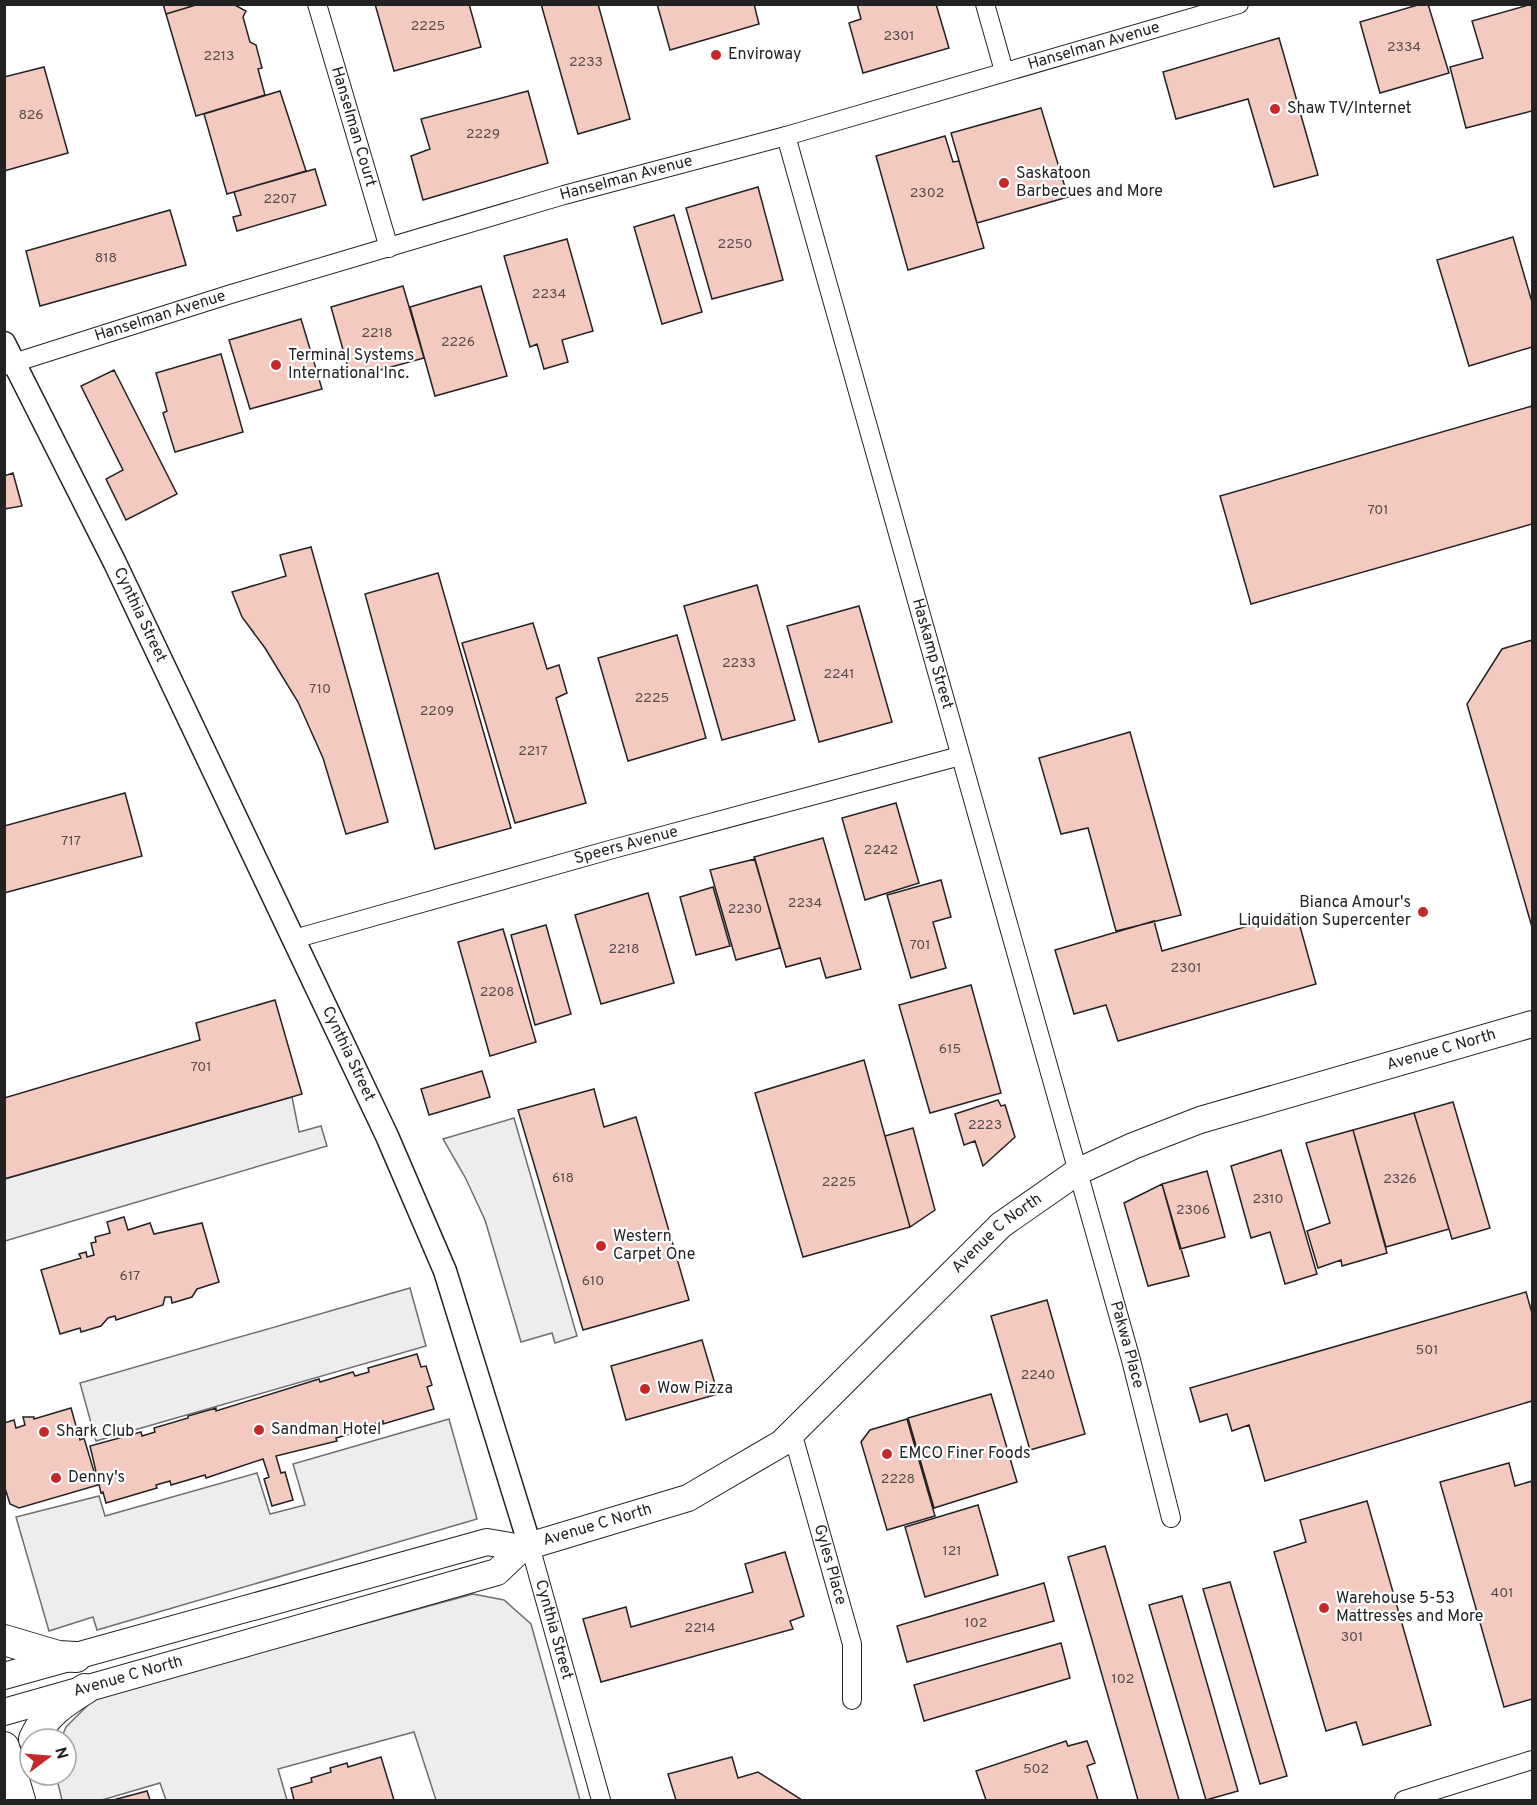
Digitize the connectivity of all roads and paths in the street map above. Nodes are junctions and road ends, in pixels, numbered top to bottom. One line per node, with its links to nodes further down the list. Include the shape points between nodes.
1 (317, 4): 6 (street, Hanselman Court)
2 (985, 4): 4 (street)
3 (1239, 4): 4 (street, Hanselman Avenue)
4 (1004, 71): 5 (street, Hanselman Avenue)
5 (786, 136): 6 (street, Hanselman Avenue, via 564,195); 9 (street, Haskamp Street)
6 (389, 248): 8 (street, Hanselman Avenue)
7 (4, 343): 8 (street, Cynthia Street)
8 (10, 365): 10 (street, Cynthia Street, via 115,563)
9 (960, 756): 10 (street, Speers Avenue); 12 (street, Haskamp Street)
10 (294, 939): 15 (street, Cynthia Street, via 387,1136 445,1271)
11 (1533, 1024): 12 (main road, Avenue C North, via 1200,1120 1132,1146)
12 (1077, 1173): 13 (main road, Avenue C North, via 993,1232); 14 (street, Pakwa Place)
13 (792, 1432): 15 (main road, Avenue C North, via 782,1443 688,1498); 22 (street, Gyles Place, via 852,1644)
14 (1171, 1518)
15 (526, 1547): 16 (main road, Avenue C North, via 487,1542); 17 (main road, Avenue C North, via 497,1572); 28 (street, Cynthia Street)
16 (341, 1583): 17 (street); 19 (main road, Avenue C North)
17 (351, 1613): 21 (main road, Avenue C North)
18 (4, 1640): 19 (highway, via 58,1656)
19 (76, 1657): 20 (main road, Avenue C North)
20 (4, 1676)
21 (85, 1689): 23 (main road, Avenue C North); 24 (highway, via 60,1705)
22 (852, 1700)
23 (4, 1712)
24 (39, 1727)
25 (4, 1747): 27 (highway)
26 (1533, 1760): 29 (street)
27 (20, 1800)
28 (601, 1800)
29 (1404, 1800)

